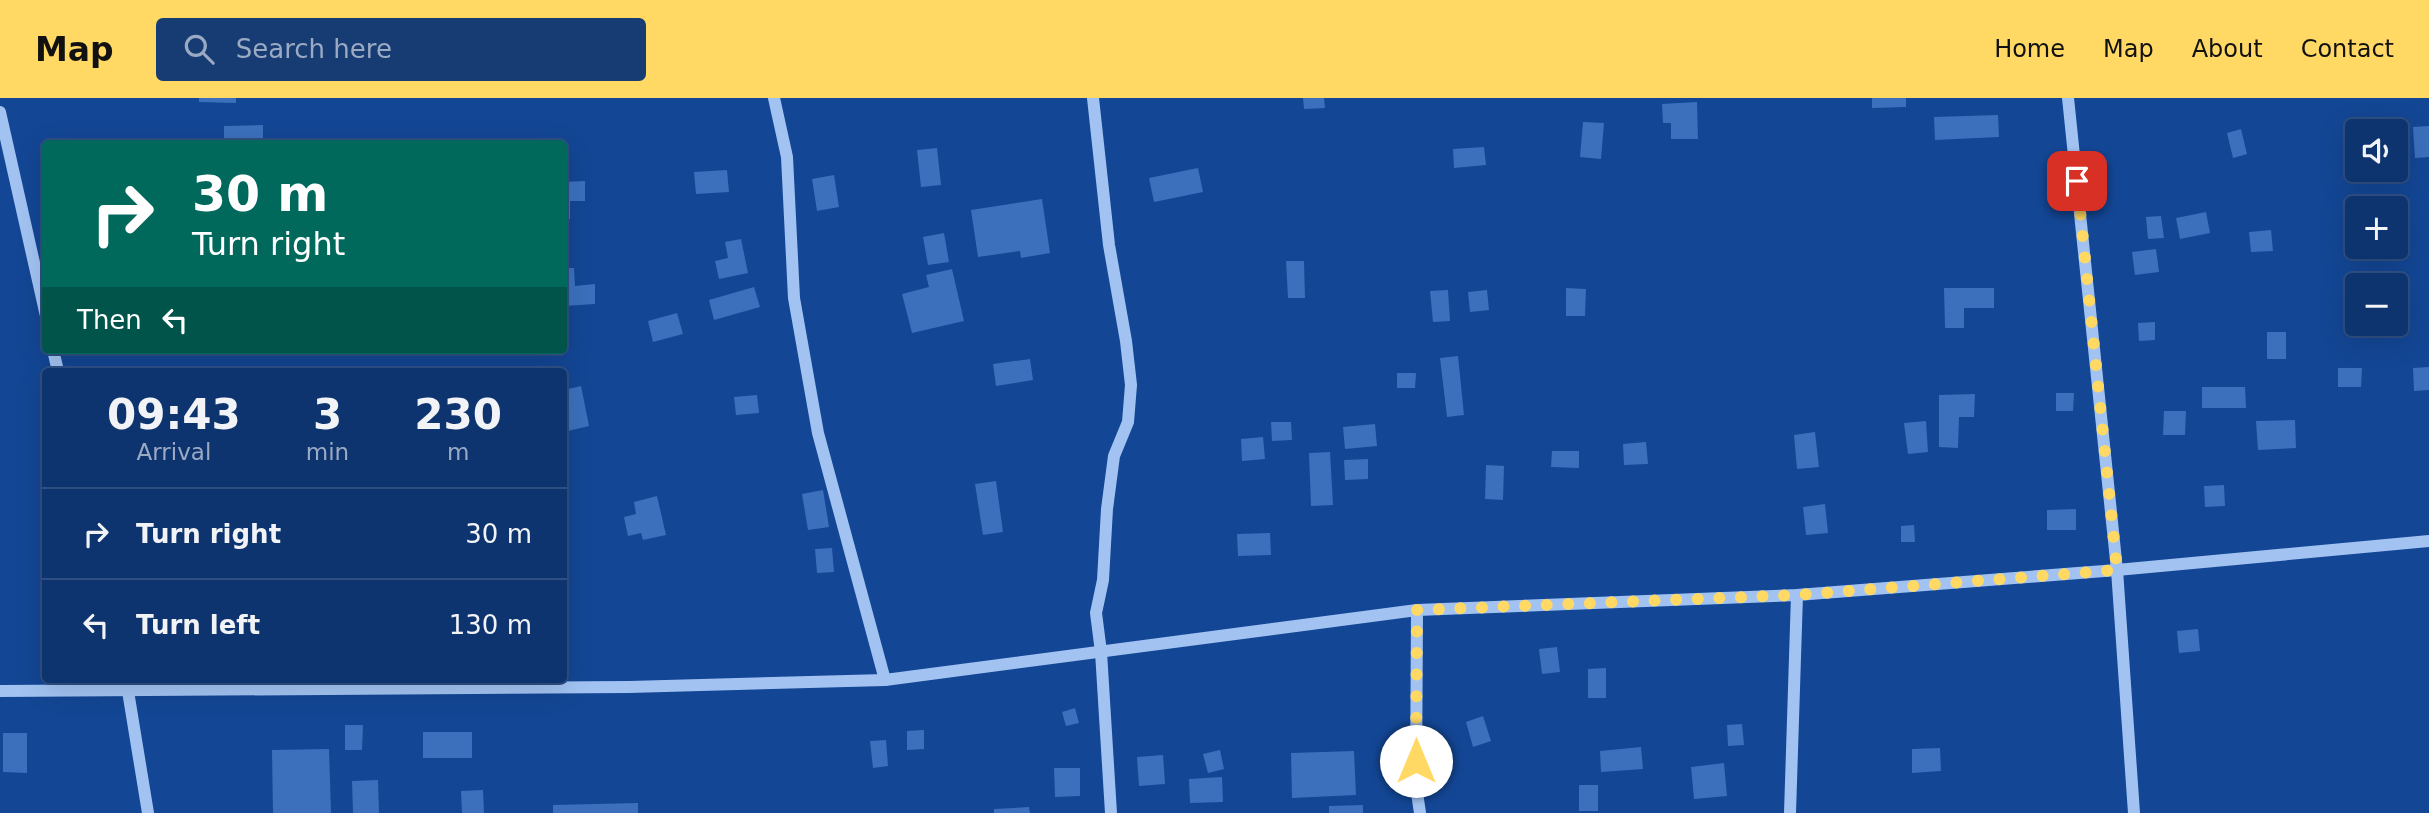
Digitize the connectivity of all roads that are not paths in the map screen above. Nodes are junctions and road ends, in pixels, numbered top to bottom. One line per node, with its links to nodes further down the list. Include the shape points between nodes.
1 (774, 98): 11 (street, via 787,157 794,298 818,433)
2 (1093, 98): 10 (street, via 1131,385 1128,422 1114,456 1107,509 1096,613)
3 (2068, 98): 7 (street)
4 (0, 112): 5 (street)
5 (42, 298)
6 (2429, 541): 7 (street)
7 (2117, 570): 8 (street); 18 (street)
8 (1797, 595): 9 (street); 17 (street)
9 (1417, 610): 10 (street); 16 (street, via 1416,786)
10 (1101, 652): 11 (street); 15 (street)
11 (885, 680): 12 (street, via 629,687)
12 (128, 685): 13 (street); 14 (street)
13 (0, 691)
14 (148, 813)
15 (1111, 813)
16 (1420, 813)
17 (1790, 813)
18 (2134, 813)

